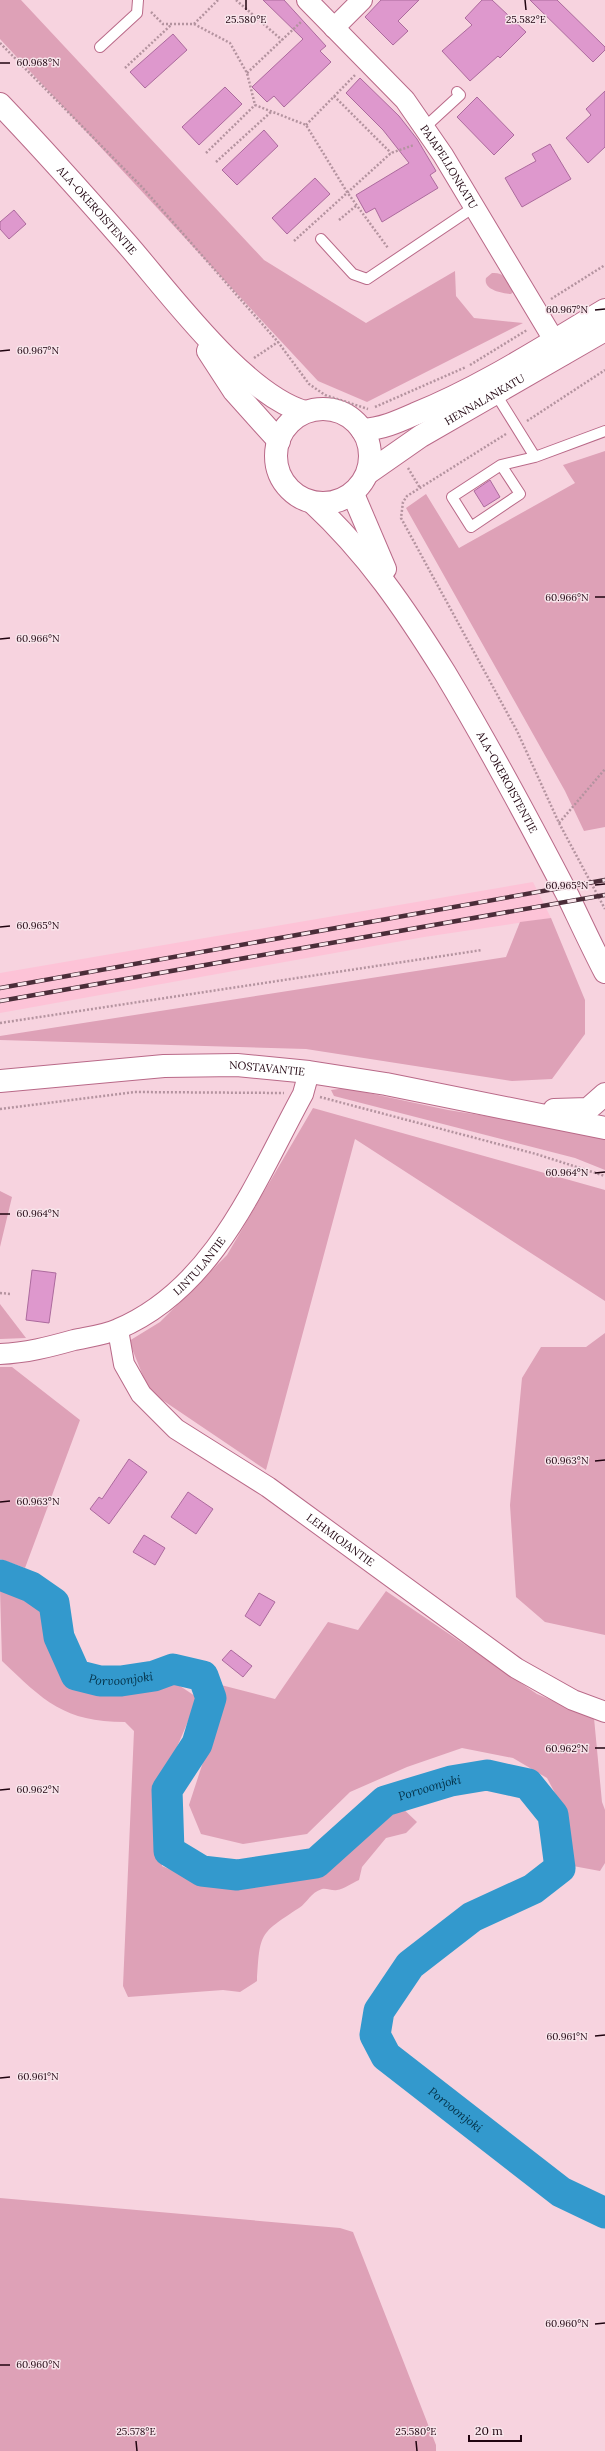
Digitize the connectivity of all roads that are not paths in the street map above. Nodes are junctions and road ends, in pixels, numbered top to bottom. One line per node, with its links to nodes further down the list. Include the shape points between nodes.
1 (138, 0): 5 (lane, via 138,13)
2 (362, 0): 4 (street)
3 (311, 4): 4 (street, PAJAPELLONKATU)
4 (334, 28): 8 (street, PAJAPELLONKATU, via 405,100)
5 (100, 47)
6 (457, 92): 8 (lane, via 460,95)
7 (0, 104): 12 (main road, ALA-OKEROISTENTIE, via 123,240)
8 (428, 133): 9 (street, PAJAPELLONKATU)
9 (474, 207): 10 (lane, via 367,279 353,274); 14 (street, PAJAPELLONKATU)
10 (321, 239)
11 (605, 310): 14 (main road, HENNALANKATU)
12 (190, 320): 16 (main road, ALA-OKEROISTENTIE, via 240,371 295,409); 19 (main road, ALA-OKEROISTENTIE, via 234,392)
13 (605, 330): 14 (main road, HENNALANKATU)
14 (558, 348): 15 (main road, HENNALANKATU)
15 (491, 387): 17 (main road, HENNALANKATU, via 382,428); 20 (lane); 22 (main road, HENNALANKATU)
16 (305, 412): 17 (main road, via 318,409 345,414); 19 (main road, via 285,428)
17 (362, 430): 22 (main road, via 370,446 371,460)
18 (605, 431): 20 (lane)
19 (279, 441): 24 (main road, via 276,455 278,470 285,485 297,496)
20 (535, 457): 21 (lane)
21 (501, 465): 21 (lane, via 452,497 470,527 520,494)
22 (368, 473): 23 (main road)
23 (353, 494): 24 (main road, via 333,503); 25 (main road, ALA-OKEROISTENTIE)
24 (312, 502): 25 (main road, ALA-OKEROISTENTIE, via 337,526)
25 (398, 600): 26 (main road, ALA-OKEROISTENTIE, via 495,758)
26 (604, 972)
27 (309, 1072): 28 (main road, NOSTAVANTIE, via 237,1065 164,1066); 31 (main road, NOSTAVANTIE); 33 (street, LINTULANTIE, via 303,1094 217,1247 200,1269 160,1306)
28 (0, 1081)
29 (605, 1094): 30 (main road, NOSTAVANTIE)
30 (596, 1106): 31 (main road, NOSTAVANTIE)
31 (530, 1112): 32 (main road, NOSTAVANTIE)
32 (605, 1128)
33 (118, 1330): 34 (street, LINTULANTIE, via 24,1353); 35 (street, LEHMIOJANTIE, via 124,1364 131,1376 142,1394 176,1429 268,1487 516,1668 573,1700)
34 (0, 1354)
35 (605, 1712)

